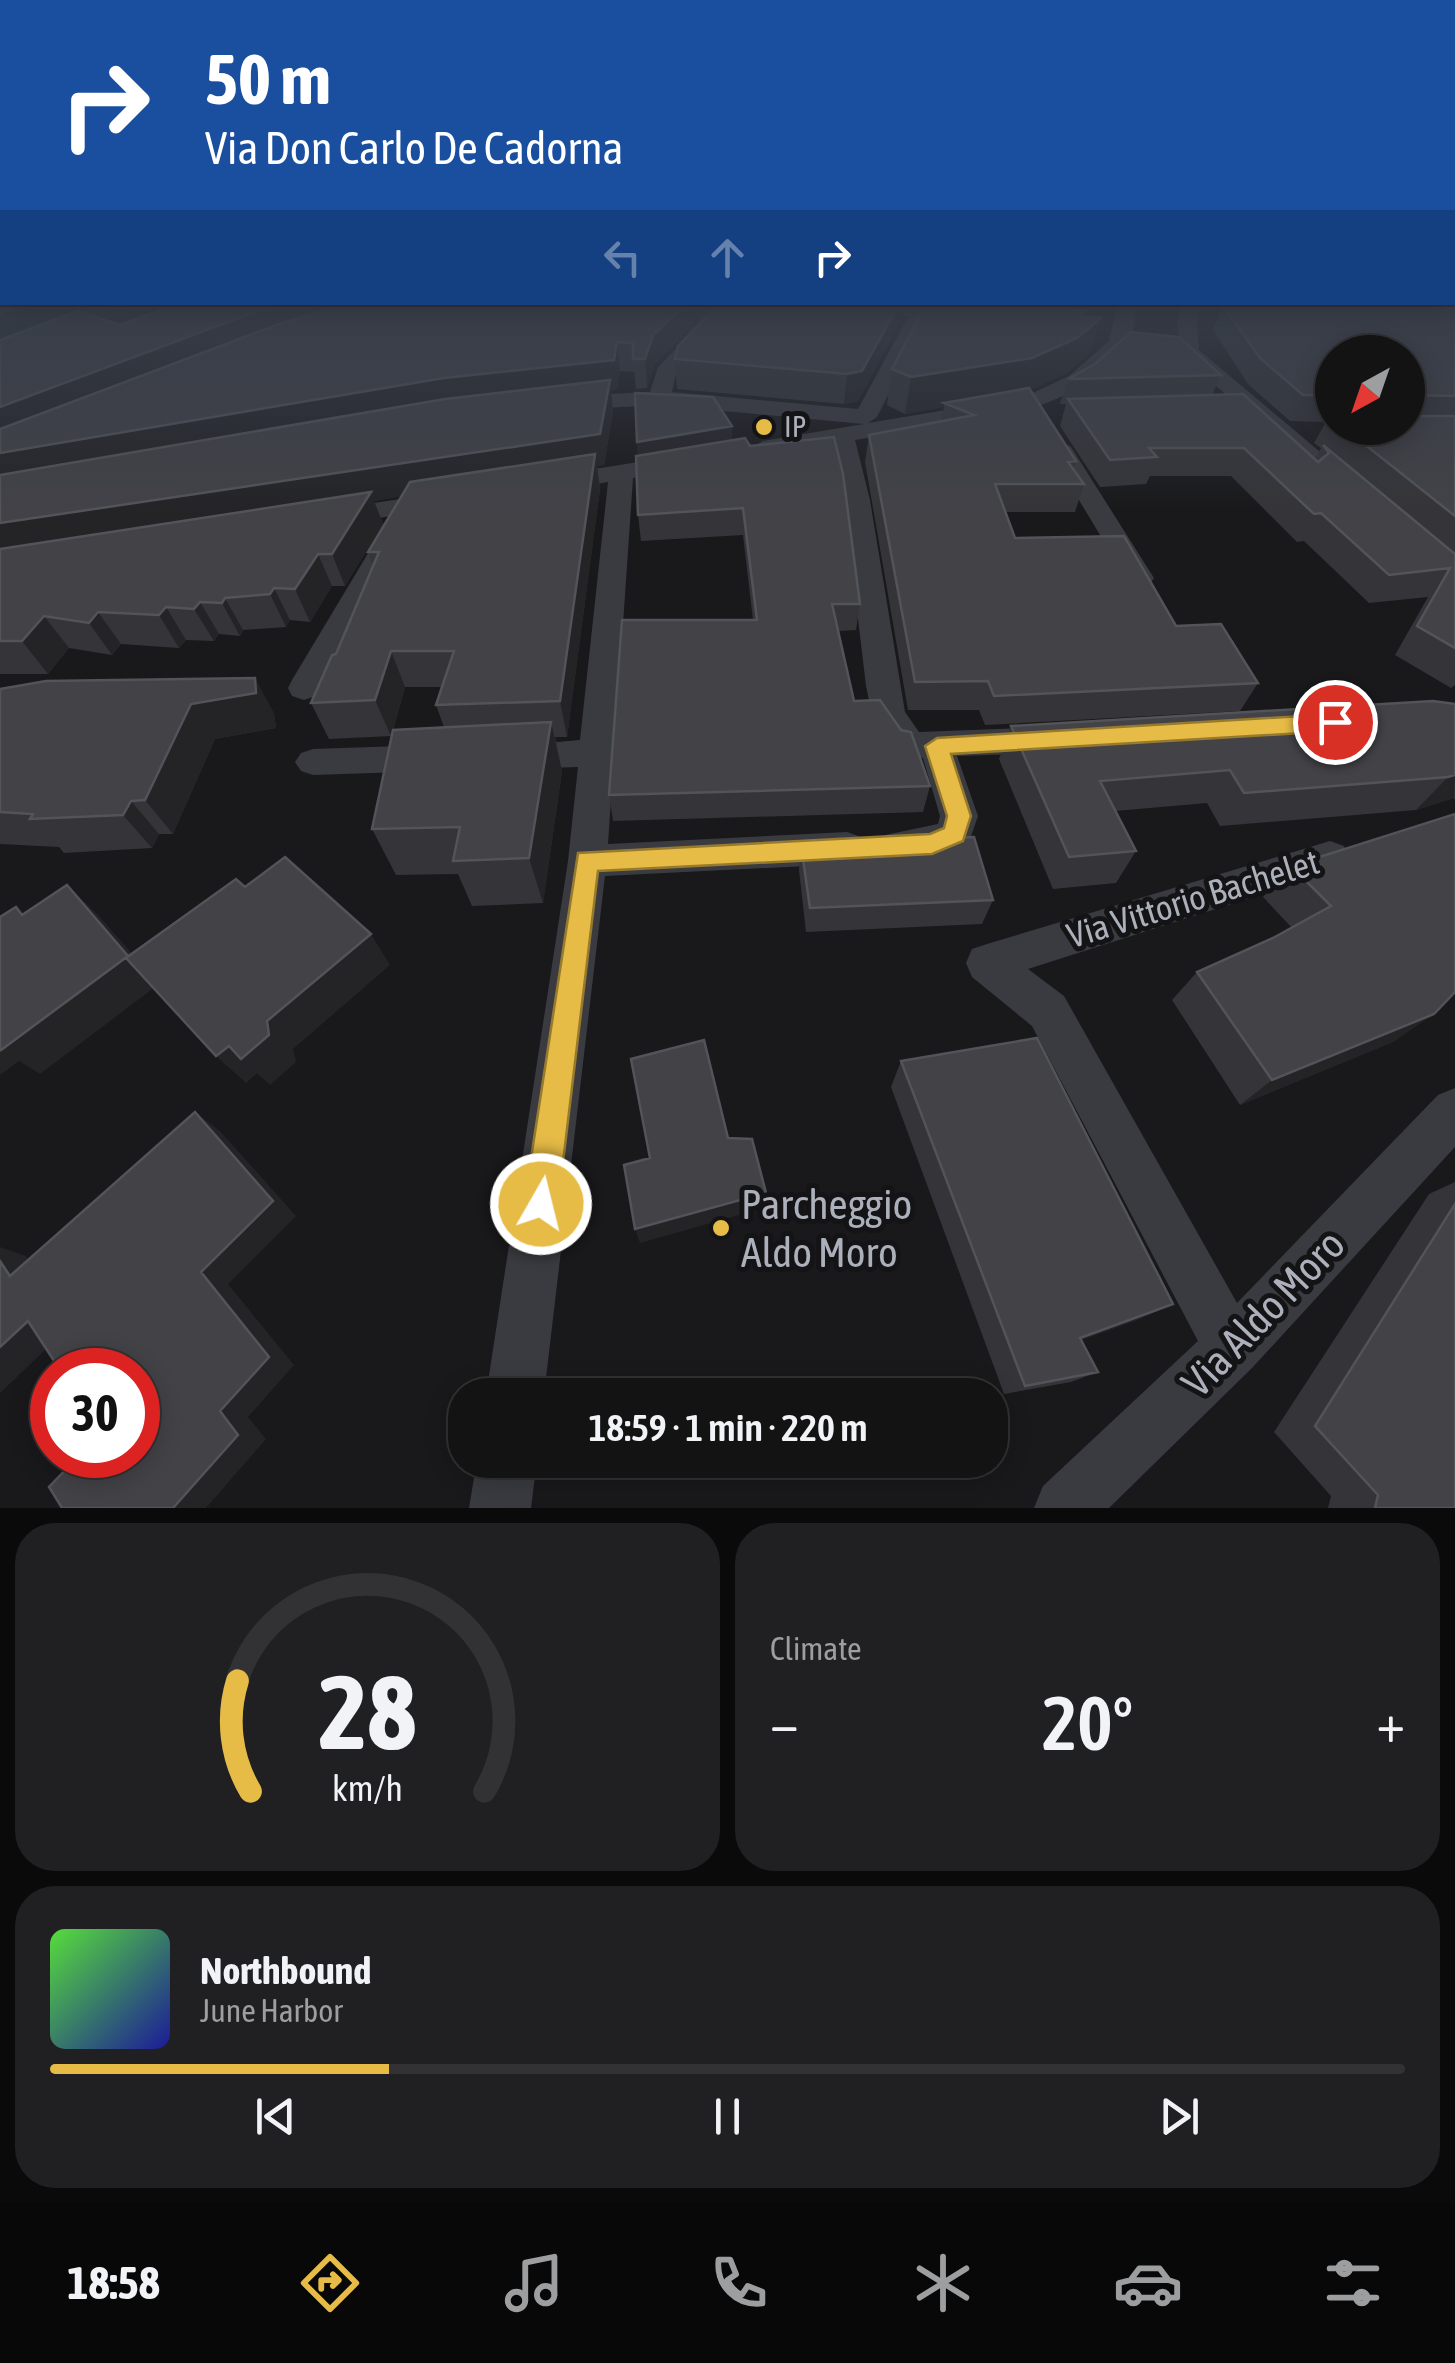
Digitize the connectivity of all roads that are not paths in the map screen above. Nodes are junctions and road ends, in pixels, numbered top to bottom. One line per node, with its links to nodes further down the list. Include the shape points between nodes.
1 (669, 369): 5 (street)
2 (887, 369): 10 (street)
3 (1089, 369): 9 (street)
4 (1205, 369): 8 (street)
5 (659, 398): 6 (street); 10 (street)
6 (547, 405)
7 (1223, 410): 8 (street)
8 (1260, 410): 11 (street)
9 (1042, 411): 10 (street); 21 (street)
10 (854, 425): 13 (street); 24 (street, via 857,500 882,686 890,714)
11 (1286, 432): 12 (street); 19 (street)
12 (1315, 432)
13 (738, 452)
14 (698, 460): 15 (street)
15 (621, 474): 16 (street); 25 (street)
16 (526, 488)
17 (468, 496): 18 (street)
18 (411, 505): 20 (street); 22 (street)
19 (1368, 505)
20 (305, 521)
21 (1143, 583)
22 (304, 688)
23 (1084, 738): 24 (street)
24 (923, 746): 28 (street, via 959,816 955,834 932,844)
25 (596, 753): 26 (street); 28 (street)
26 (313, 762)
27 (1357, 849): 30 (street, Via Vittorio Bachelet, via 987,963 1048,1010)
28 (587, 861): 31 (street)
29 (1455, 1112): 30 (street, Via Aldo Moro)
30 (1232, 1348): 34 (street, Via Aldo Moro)
31 (517, 1378)
32 (504, 1478): 33 (street)
33 (500, 1508)
34 (1065, 1508)

